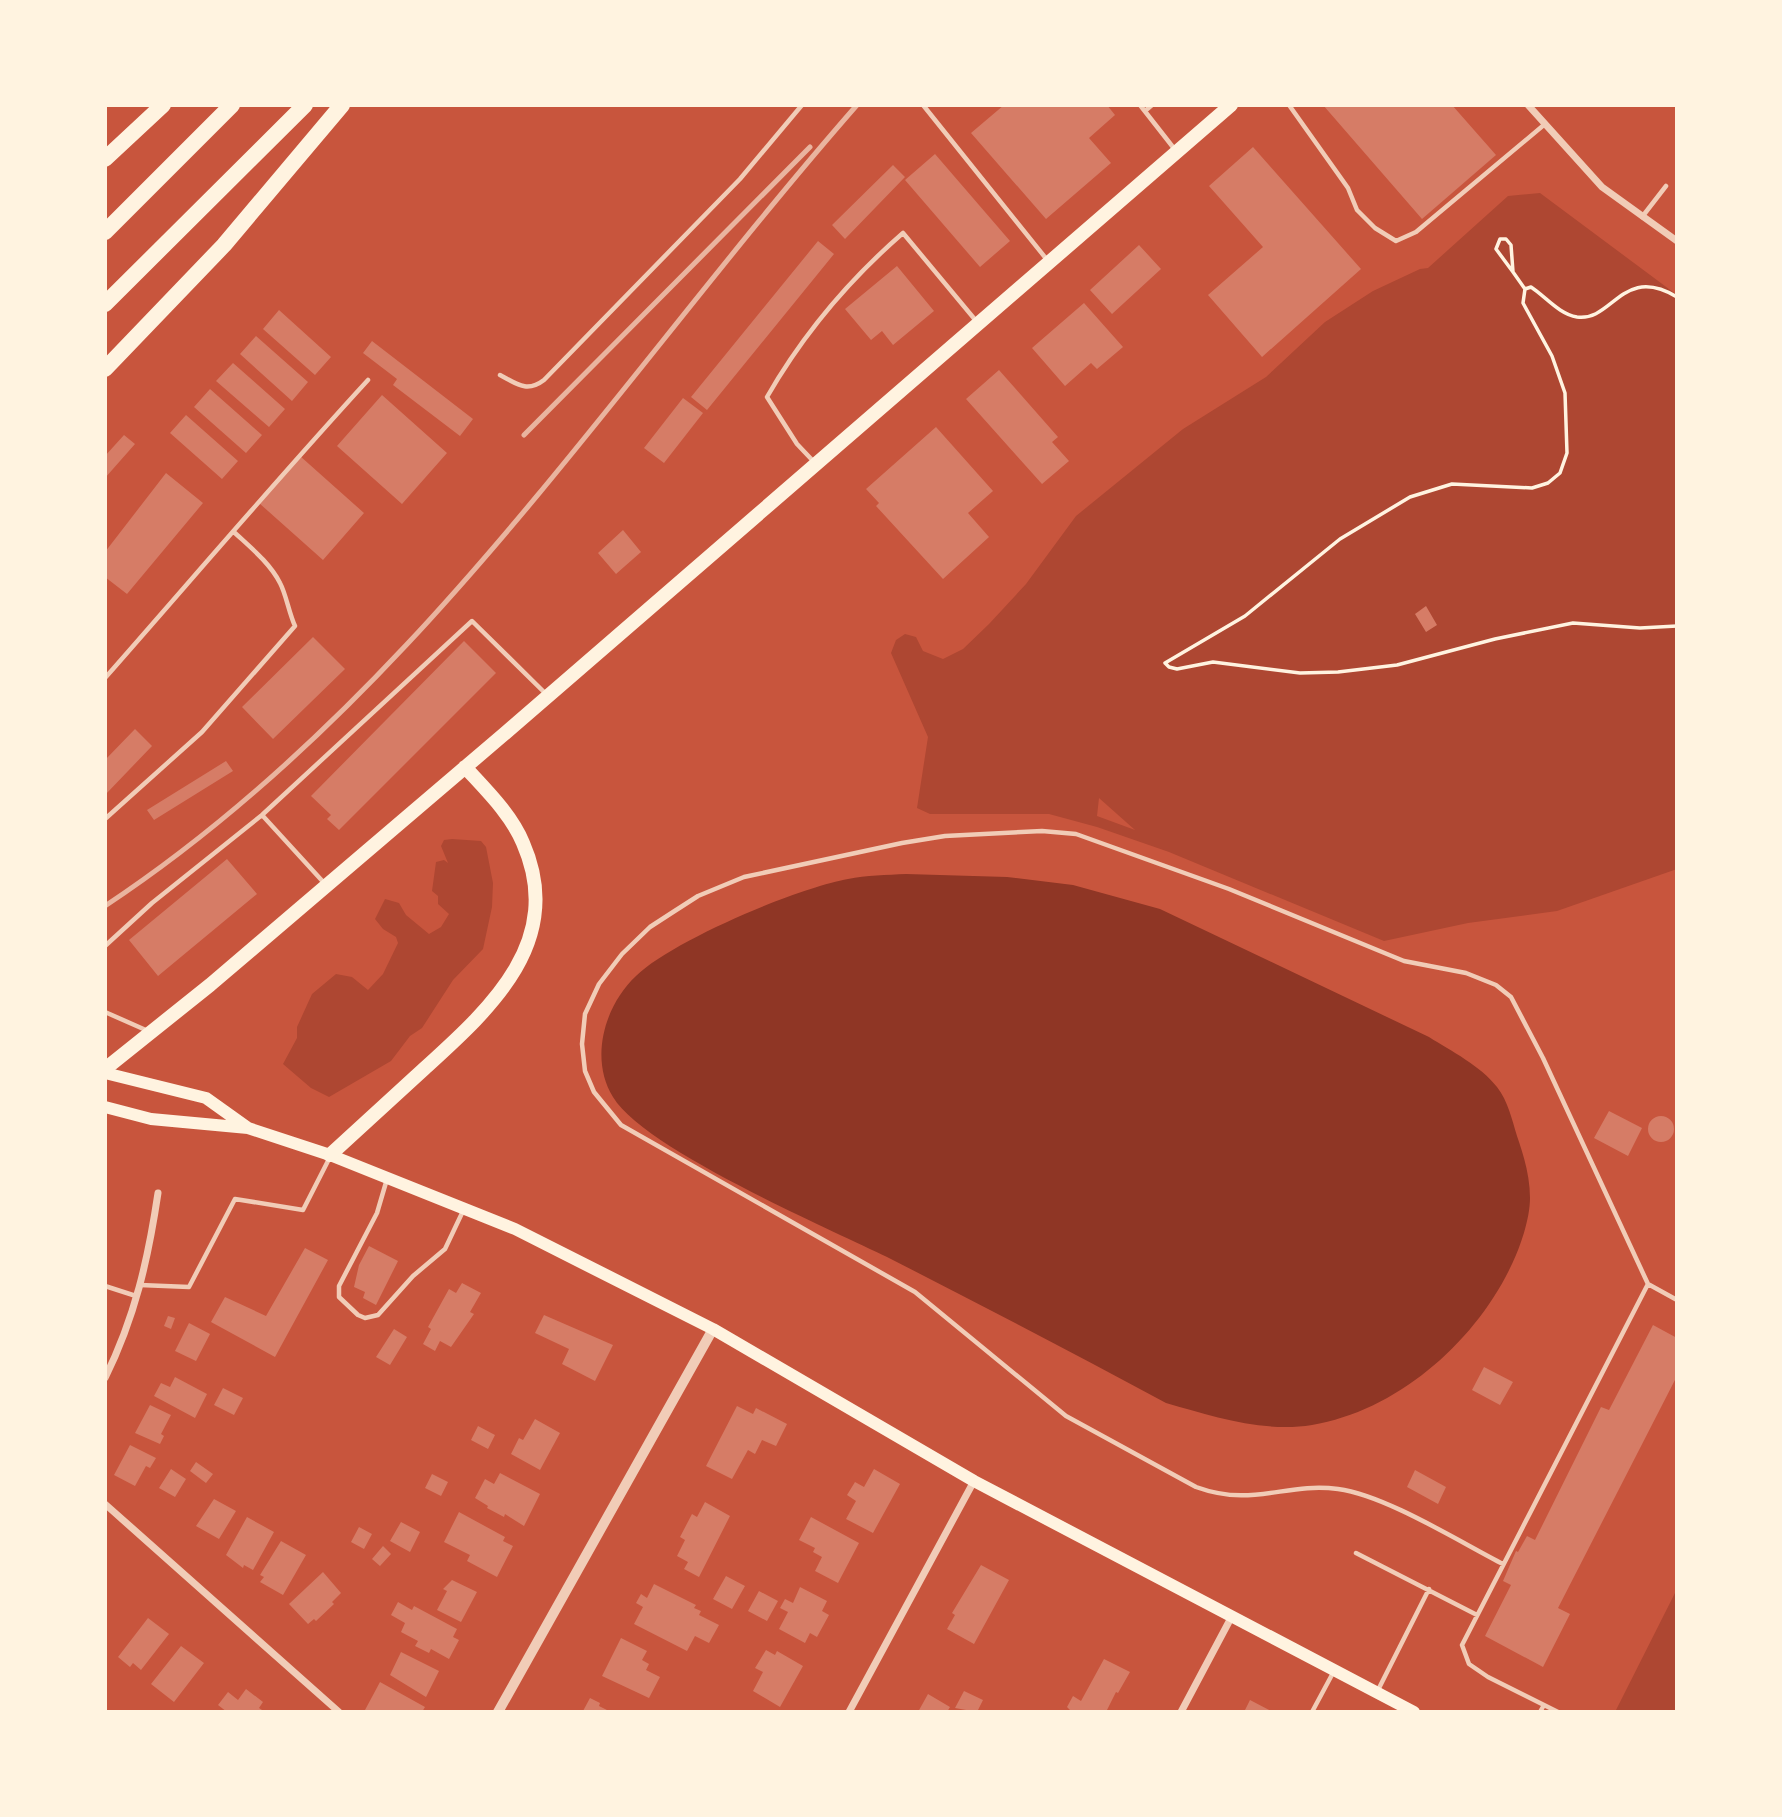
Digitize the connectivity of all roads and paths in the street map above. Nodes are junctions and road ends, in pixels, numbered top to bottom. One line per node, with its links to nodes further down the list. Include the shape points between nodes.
1 (163, 105): 15 (highway)
2 (232, 105): 18 (highway)
3 (305, 105): 24 (highway)
4 (342, 105): 26 (highway, via 224,245)
5 (802, 105): 27 (lane, via 730,189 544,380 524,388)
6 (923, 105): 20 (lane)
7 (1140, 105): 12 (lane)
8 (1152, 105): 12 (lane)
9 (1231, 105): 14 (main road)
10 (1528, 105): 13 (street)
11 (1290, 106): 13 (lane, via 1348,188 1357,210 1396,241 1416,232)
12 (1145, 111): 14 (lane)
13 (1545, 124): 17 (street, via 1602,187)
14 (1177, 152): 20 (main road)
15 (105, 159)
16 (1666, 186): 17 (lane)
17 (1642, 218): 19 (street)
18 (105, 232)
19 (1677, 241)
20 (1049, 262): 25 (main road)
21 (1513, 272): 21 (path, via 1511,245 1500,239 1496,250); 22 (path)
22 (1525, 289): 23 (path, via 1531,287 1566,314 1579,318 1637,288 1660,289); 31 (path, via 1523,303 1552,356 1565,393 1567,453 1560,473 1532,488 1452,484 1410,497 1340,539 1245,616 1165,663 1177,669 1213,662 1300,673 1338,672 1397,665 1573,623)
23 (1677, 297)
24 (105, 304)
25 (978, 323): 29 (main road); 29 (lane, via 903,233 837,299 767,397 797,444)
26 (105, 369)
27 (500, 375)
28 (368, 380): 30 (lane, via 254,504)
29 (816, 463): 33 (main road)
30 (234, 532): 32 (lane); 36 (lane, via 281,584 295,626 202,732)
31 (1677, 626)
32 (105, 678)
33 (547, 695): 34 (main road); 35 (lane, via 472,621)
34 (465, 767): 37 (main road); 44 (main road, via 502,809 527,853 535,887 529,941 491,1005)
35 (262, 815): 37 (lane); 38 (lane)
36 (105, 819)
37 (326, 885): 40 (main road)
38 (105, 946)
39 (105, 1012): 40 (lane)
40 (152, 1032): 41 (main road)
41 (105, 1071): 43 (main road, via 206,1098)
42 (105, 1107): 43 (main road, via 151,1119)
43 (248, 1128): 44 (main road)
44 (330, 1155): 45 (main road); 49 (lane, via 303,1210 235,1199 189,1287)
45 (388, 1177): 47 (main road); 47 (lane, via 377,1213 339,1286 339,1297 365,1318 378,1315 445,1249)
46 (158, 1193): 49 (street)
47 (465, 1207): 53 (main road)
48 (1648, 1284): 52 (lane); 58 (lane); 58 (lane, via 1544,1058 1511,998 1496,985 1404,961 1228,889 1076,834 1042,831 945,836 744,877 698,896 650,927 599,984 585,1014 585,1071 594,1091 621,1125 915,1292 1066,1416 1219,1495 1238,1498 1311,1489 1347,1491 1373,1499)
49 (140, 1285): 51 (street)
50 (105, 1286): 51 (lane)
51 (137, 1297): 54 (street, via 128,1331)
52 (1677, 1300)
53 (713, 1329): 55 (main road); 66 (street)
54 (105, 1378)
55 (974, 1481): 61 (main road); 67 (street)
56 (105, 1504): 65 (street)
57 (1356, 1553): 59 (lane)
58 (1503, 1564): 60 (lane)
59 (1429, 1589): 60 (lane); 63 (lane)
60 (1477, 1615): 64 (lane, via 1462,1645 1469,1664)
61 (1232, 1616): 62 (main road); 68 (street)
62 (1335, 1670): 63 (main road); 69 (lane)
63 (1377, 1692): 70 (main road)
64 (1544, 1705): 71 (lane); 72 (lane)
65 (339, 1712)
66 (498, 1712)
67 (849, 1712)
68 (1181, 1712)
69 (1312, 1712)
70 (1414, 1712)
71 (1540, 1712)
72 (1558, 1712)

